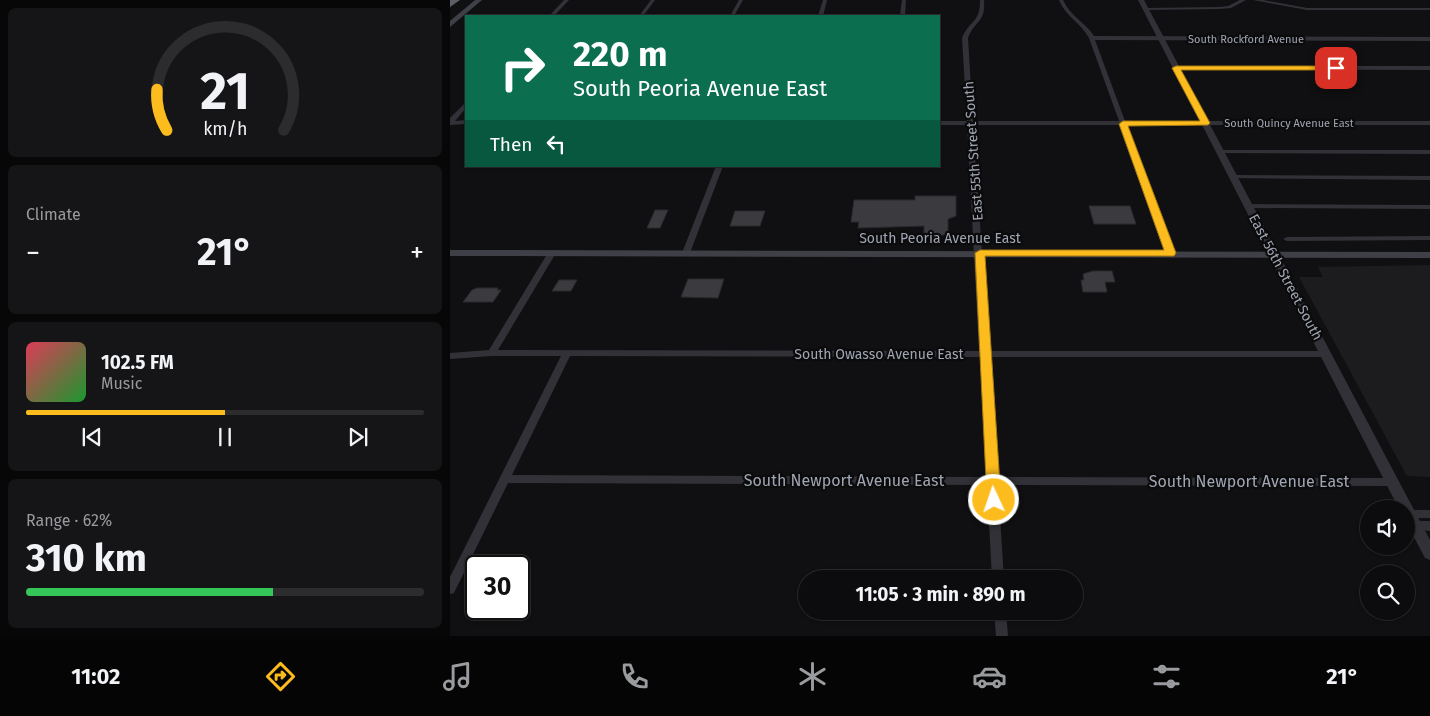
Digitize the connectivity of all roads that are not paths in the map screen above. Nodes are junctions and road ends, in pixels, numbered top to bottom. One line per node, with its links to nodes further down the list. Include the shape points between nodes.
1 (455, 0): 12 (highway)
2 (479, 0): 20 (main road)
3 (567, 0): 15 (street)
4 (653, 0): 16 (street)
5 (741, 0): 17 (street)
6 (825, 0): 18 (street)
7 (904, 0): 19 (street)
8 (982, 0): 30 (street, East 55th Street South, via 983,14 965,38)
9 (1061, 0): 21 (street, via 1065,12 1085,27)
10 (1244, 0): 13 (street, via 1219,8)
11 (1255, 0): 14 (street, via 1306,9)
12 (450, 4)
13 (1143, 4): 22 (street, East 56th Street South)
14 (1430, 9)
15 (552, 15)
16 (642, 15)
17 (733, 15)
18 (820, 15)
19 (903, 15)
20 (450, 25)
21 (1092, 38): 22 (street, South Rockford Avenue); 33 (street)
22 (1161, 39): 23 (street, South Rockford Avenue); 24 (street, East 56th Street South)
23 (1430, 39)
24 (1176, 68): 25 (street); 31 (street, East 56th Street South)
25 (1430, 68)
26 (465, 106): 27 (street)
27 (450, 122): 28 (street)
28 (465, 122)
29 (940, 123): 30 (street, South Quincy Avenue East)
30 (971, 123): 33 (street, South Quincy Avenue East); 46 (street, East 55th Street South)
31 (1206, 123): 32 (street, South Quincy Avenue East); 33 (street, South Quincy Avenue East); 34 (street, East 56th Street South)
32 (1430, 123)
33 (1123, 124): 47 (street)
34 (1220, 152): 35 (street); 37 (street, East 56th Street South)
35 (1430, 152)
36 (720, 167): 45 (street)
37 (1234, 177): 38 (street); 39 (street, East 56th Street South)
38 (1430, 178)
39 (1249, 206): 40 (street); 48 (street, East 56th Street South)
40 (1430, 206)
41 (1430, 238): 42 (street)
42 (1287, 239)
43 (450, 253): 44 (main road, South Peoria Avenue East)
44 (552, 253): 45 (main road, South Peoria Avenue East); 50 (street)
45 (686, 253): 46 (main road, South Peoria Avenue East)
46 (980, 253): 47 (main road, South Peoria Avenue East); 51 (street, East 55th Street South)
47 (1170, 253): 48 (main road, South Peoria Avenue East)
48 (1274, 254): 49 (main road, South Peoria Avenue East); 52 (street, East 56th Street South)
49 (1430, 255)
50 (492, 353): 53 (street, South Owasso Avenue East); 54 (street, South Owasso Avenue East)
51 (985, 353): 52 (street, South Owasso Avenue East); 53 (street, South Owasso Avenue East); 56 (street, East 55th Street South)
52 (1326, 354): 57 (street, East 56th Street South)
53 (566, 355): 55 (street)
54 (450, 356)
55 (504, 480): 56 (street, South Newport Avenue East); 65 (street)
56 (993, 481): 57 (street, South Newport Avenue East); 64 (street, East 55th Street South)
57 (1393, 482): 58 (street, East 56th Street South)
58 (1402, 500)
59 (1415, 514): 60 (street)
60 (1430, 514)
61 (1415, 526): 62 (street); 63 (street, East 56th Street South)
62 (1430, 526)
63 (1430, 554)
64 (998, 570)
65 (450, 589)
66 (1001, 620): 67 (street)
67 (1002, 636)

